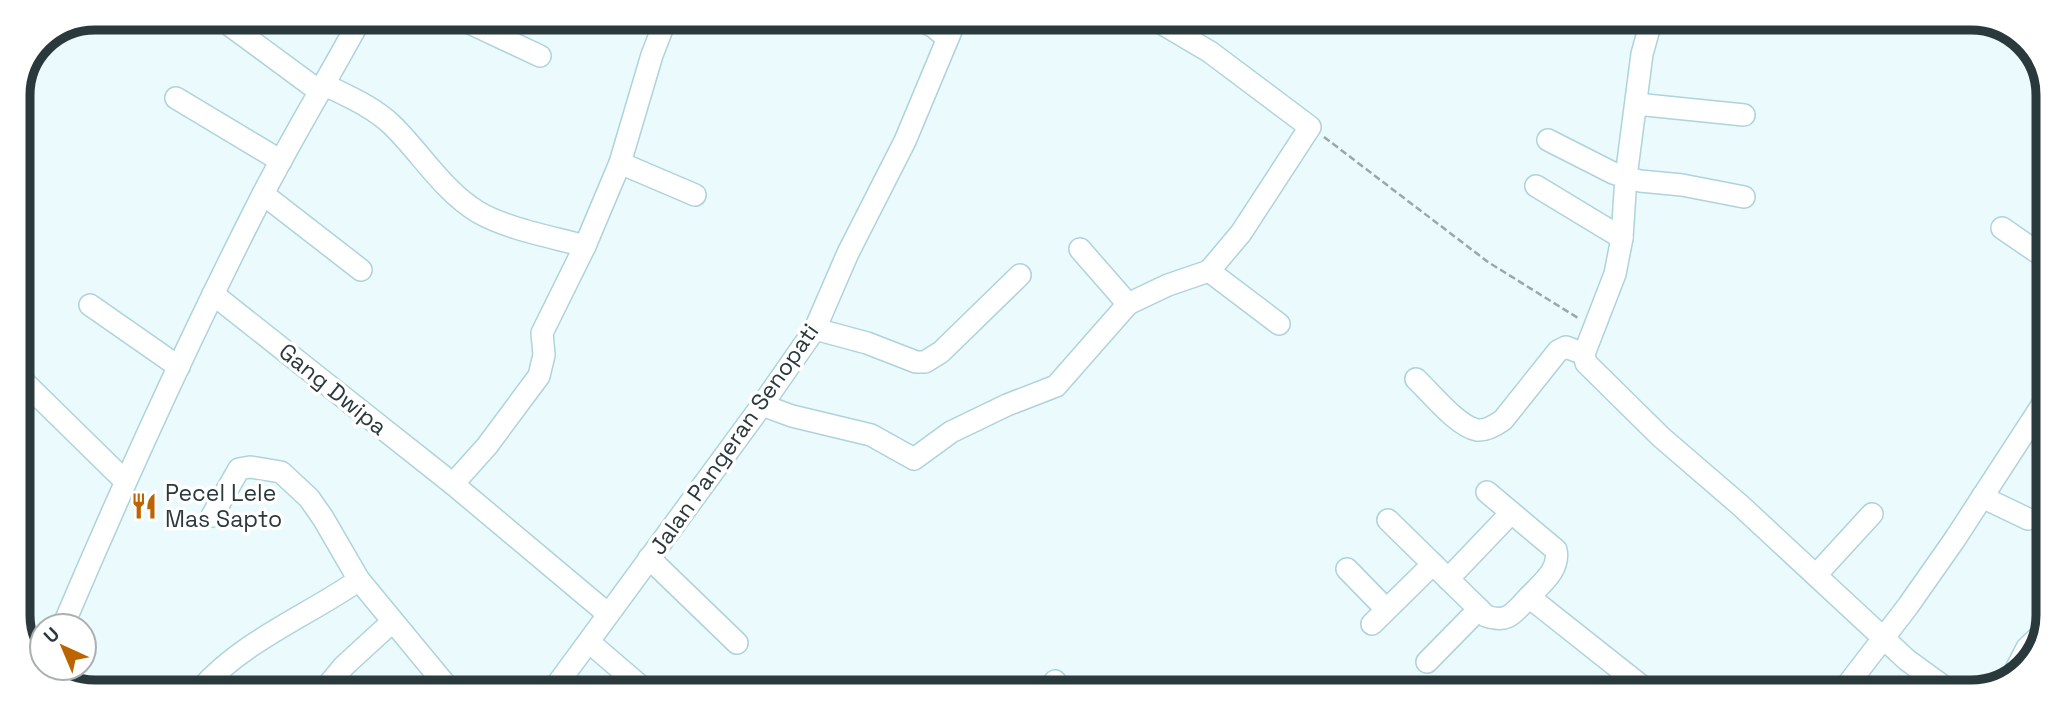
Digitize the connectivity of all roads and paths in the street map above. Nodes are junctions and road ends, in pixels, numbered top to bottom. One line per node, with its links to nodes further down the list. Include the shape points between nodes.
1 (238, 30): 9 (street)
2 (354, 30): 9 (street)
3 (485, 30): 8 (street)
4 (662, 30): 16 (street)
5 (951, 30): 35 (street, Jalan Pangeran Senopati, via 905,141)
6 (1173, 30): 13 (street)
7 (1649, 30): 11 (street)
8 (540, 56)
9 (321, 87): 15 (street); 24 (street, via 375,110 478,212)
10 (176, 98): 15 (street)
11 (1636, 104): 12 (street); 17 (street)
12 (1744, 116)
13 (1310, 127): 28 (street, via 1241,233); 34 (path, via 1488,262)
14 (1548, 140): 17 (street)
15 (281, 161): 19 (street)
16 (620, 163): 20 (street); 24 (street)
17 (1626, 177): 21 (street); 23 (street)
18 (1536, 186): 23 (street)
19 (263, 194): 27 (street); 30 (street)
20 (695, 195)
21 (1744, 197)
22 (2002, 228): 26 (street)
23 (1622, 238): 34 (street, via 1615,274)
24 (585, 246): 43 (street, via 542,333 544,355 539,376)
25 (1080, 248): 31 (street)
26 (2036, 251)
27 (361, 270)
28 (1209, 271): 31 (street); 33 (street)
29 (1020, 275): 35 (street, via 925,362)
30 (213, 294): 37 (street); 43 (street, Gang Dwipa)
31 (1128, 304): 40 (street, via 1056,386 951,432 914,459 871,435)
32 (90, 305): 37 (street)
33 (1279, 324)
34 (1594, 328): 36 (street)
35 (815, 329): 40 (street, Jalan Pangeran Senopati)
36 (1584, 354): 38 (street, via 1566,347 1558,351 1503,420 1478,430 1461,422); 54 (street, via 1591,369 1638,416)
37 (179, 367): 42 (street)
38 (1416, 379)
39 (30, 401): 42 (street, via 54,410)
40 (762, 405): 51 (street, Jalan Pangeran Senopati)
41 (2036, 414): 45 (street)
42 (125, 481): 59 (street)
43 (453, 484): 60 (street, Gang Dwipa)
44 (1488, 492): 46 (street)
45 (1982, 497): 49 (street); 62 (street)
46 (1511, 513): 55 (street); 57 (street, via 1556,550 1558,559)
47 (1872, 514): 54 (street)
48 (212, 516): 56 (street, via 239,469 281,472 309,498)
49 (2028, 519)
50 (1388, 520): 52 (street)
51 (649, 558): 60 (street, Jalan Pangeran Senopati); 64 (street)
52 (1433, 564): 53 (street, via 1379,617); 55 (street)
53 (1347, 569)
54 (1816, 575): 62 (street)
55 (1448, 579): 58 (street)
56 (359, 580): 61 (street); 66 (street, via 234,658)
57 (1529, 597): 58 (street, via 1506,619 1486,616); 71 (street)
58 (1479, 609): 65 (street)
59 (68, 612)
60 (608, 614): 63 (street, Jalan Pangeran Senopati)
61 (392, 622): 67 (street); 68 (street)
62 (1884, 638): 72 (street); 73 (street)
63 (589, 642): 69 (street, Jalan Pangeran Senopati); 70 (street)
64 (737, 643)
65 (1427, 662)
66 (209, 680)
67 (332, 680)
68 (441, 680)
69 (560, 680)
70 (633, 680)
71 (1634, 680)
72 (1851, 680)
73 (1933, 680)

